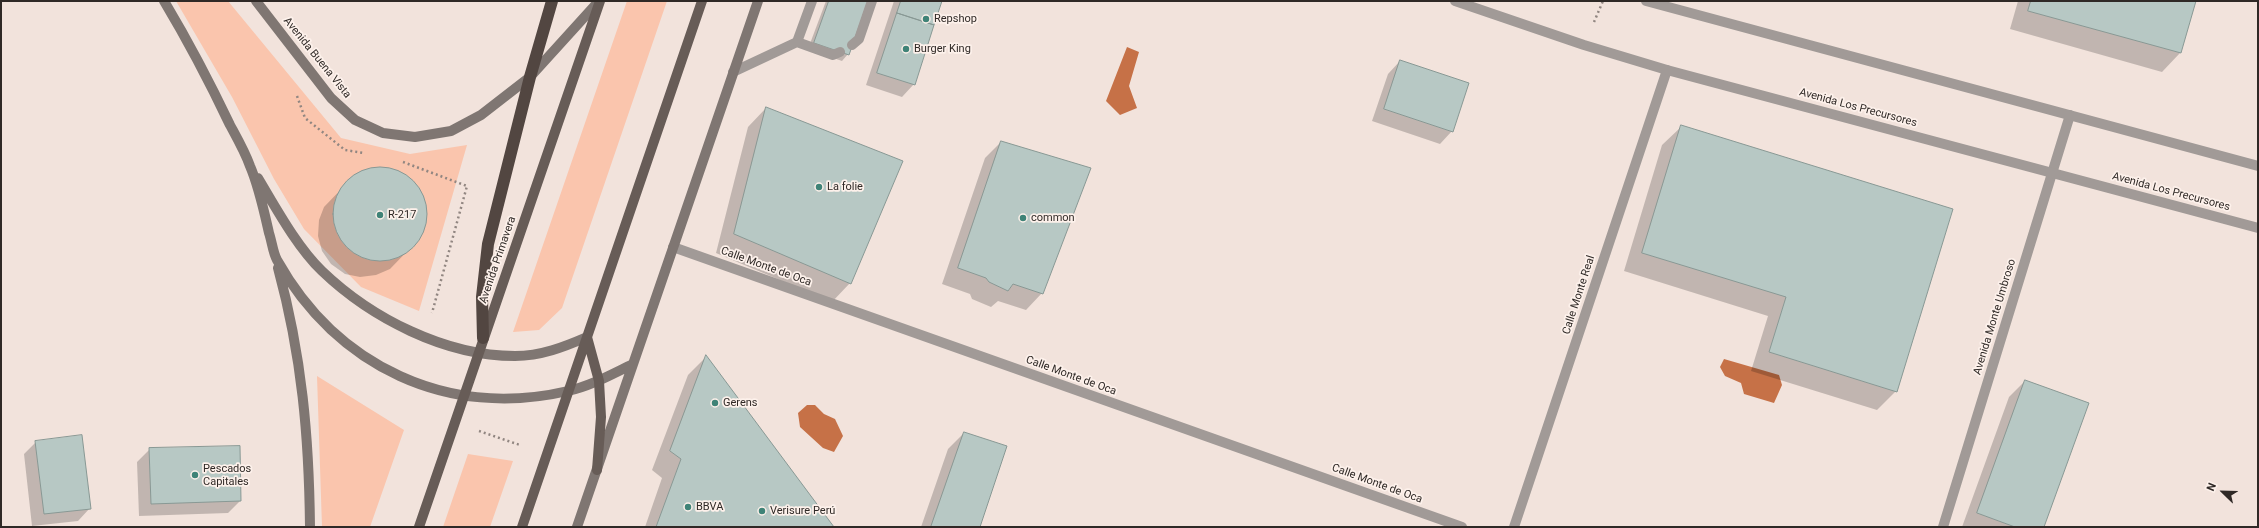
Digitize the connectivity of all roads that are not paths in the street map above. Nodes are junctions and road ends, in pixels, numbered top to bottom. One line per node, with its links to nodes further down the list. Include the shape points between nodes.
1 (164, 1): 18 (main road, via 218,99)
2 (256, 1): 16 (main road, Avenida Buena Vista, via 331,98 355,120 383,134 415,137 451,131 481,115)
3 (552, 1): 16 (highway)
4 (600, 1): 16 (main road, Avenida Buena Vista); 25 (main road, Avenida Primavera)
5 (702, 1): 24 (main road)
6 (758, 1): 15 (main road)
7 (812, 1): 11 (street)
8 (872, 1): 12 (street, via 859,39)
9 (1455, 1): 14 (street, Avenida Los Precursores)
10 (1646, 1): 17 (street)
11 (797, 42): 13 (street, via 833,55); 15 (street)
12 (852, 46)
13 (840, 52)
14 (1667, 70): 20 (street, Avenida Los Precursores); 37 (street, Calle Monte Real)
15 (733, 72): 22 (main road)
16 (530, 77): 25 (highway, via 488,244 482,296)
17 (2070, 115): 19 (street); 20 (street, Avenida Monte Umbroso)
18 (251, 166): 23 (main road); 26 (main road, via 287,226 321,270 370,310 426,338)
19 (2258, 166)
20 (2052, 173): 21 (street, Avenida Los Precursores); 38 (street, Avenida Monte Umbroso)
21 (2258, 228)
22 (673, 247): 27 (main road); 36 (street, Calle Monte de Oca)
23 (276, 258): 30 (main road, via 306,305 345,344 376,365 411,382); 32 (main road, via 292,318 299,363 309,455)
24 (587, 337): 26 (main road, via 553,351 516,356); 28 (main road); 29 (main road)
25 (483, 338): 26 (main road, Avenida Primavera)
26 (478, 354): 30 (main road, Avenida Primavera)
27 (633, 364): 28 (main road); 31 (main road)
28 (600, 380): 29 (main road); 31 (main road, via 602,417)
29 (569, 391): 30 (main road, via 497,399); 34 (main road)
30 (463, 396): 33 (main road, Avenida Primavera)
31 (597, 470): 35 (main road)
32 (310, 527)
33 (419, 527)
34 (522, 527)
35 (577, 527)
36 (1462, 527)
37 (1514, 527)
38 (1943, 527)

